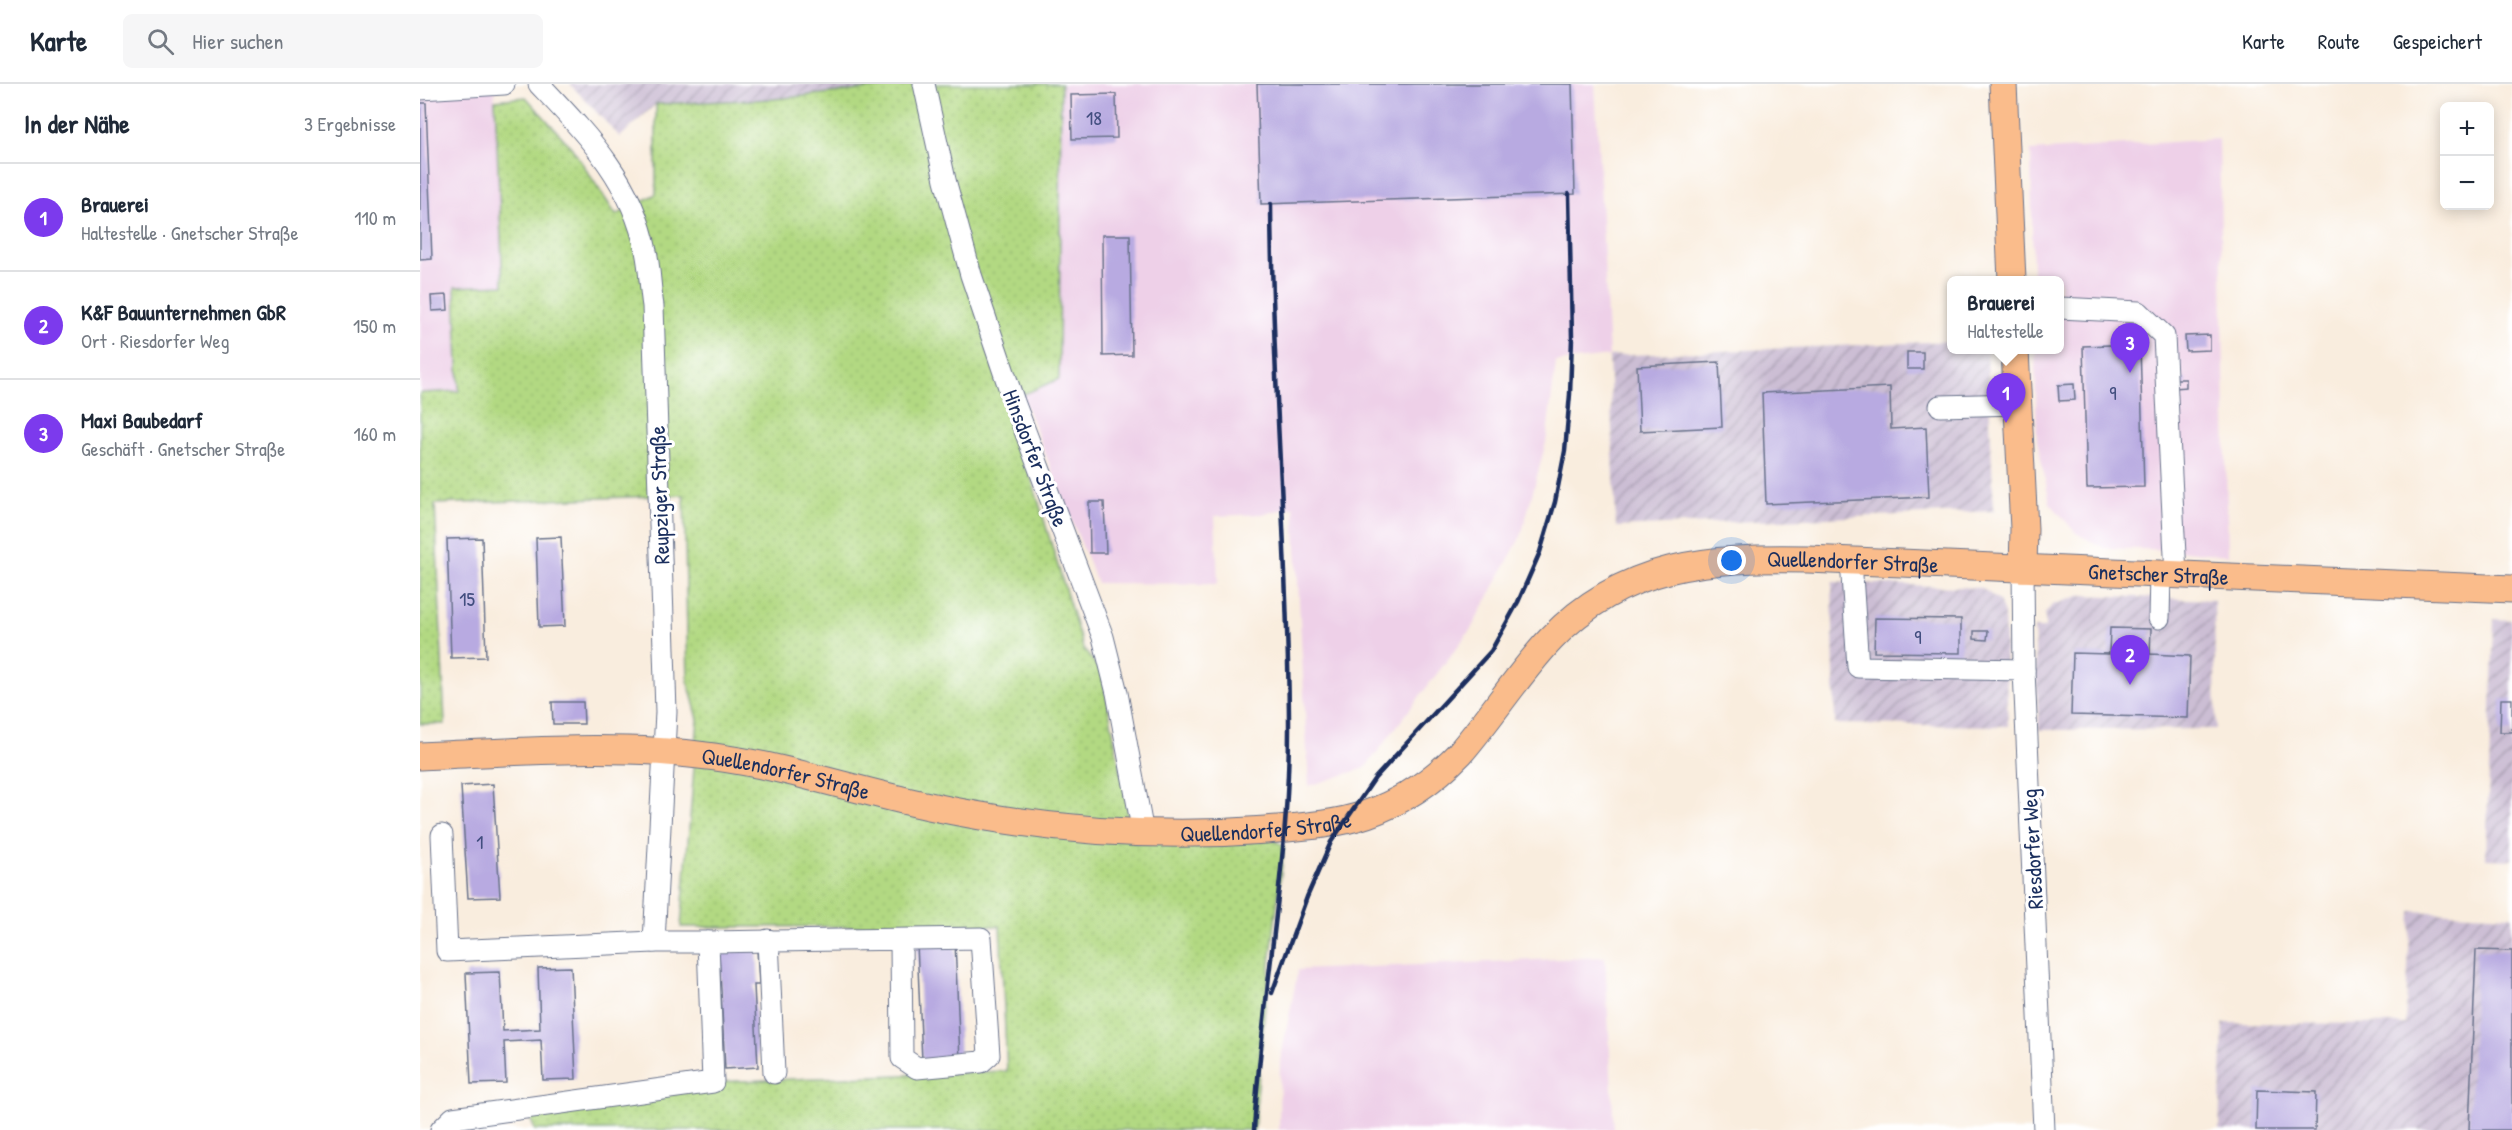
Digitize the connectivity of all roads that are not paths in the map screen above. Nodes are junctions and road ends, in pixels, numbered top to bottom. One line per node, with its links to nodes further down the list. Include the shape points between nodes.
1 (504, 84): 5 (street)
2 (539, 84): 17 (street, Reupziger Straße, via 588,136 623,186 646,251 653,318)
3 (924, 84): 19 (street, Hinsdorfer Straße, via 971,275 1109,657)
4 (2003, 84): 6 (main road)
5 (420, 89)
6 (2012, 276)
7 (2064, 308): 13 (street, via 2139,312 2164,336)
8 (2015, 354): 9 (main road)
9 (2018, 404): 10 (street); 12 (main road)
10 (1940, 406)
11 (1851, 560): 12 (main road, Quellendorfer Straße); 16 (street, via 1858,667); 19 (main road, Quellendorfer Straße, via 1714,560 1666,570 1620,588 1553,637 1448,765 1399,800 1374,812 1285,828)
12 (2023, 568): 13 (main road, Gnetscher Straße); 16 (street, Riesdorfer Weg)
13 (2168, 574): 14 (main road, Gnetscher Straße); 15 (street)
14 (2512, 589)
15 (2159, 618)
16 (2024, 670): 27 (street, Riesdorfer Weg)
17 (665, 752): 18 (main road, Quellendorfer Straße, via 606,748); 19 (main road, Quellendorfer Straße, via 766,765 984,817 1060,828); 23 (street, Reupziger Straße)
18 (420, 756)
19 (1143, 833)
20 (442, 835): 23 (street, via 447,951)
21 (768, 940): 22 (street); 24 (street); 25 (street)
22 (901, 940): 22 (street, via 981,939 989,1055 981,1062 917,1068 902,1058)
23 (654, 942): 24 (street)
24 (708, 942): 26 (street, via 713,1082 453,1118)
25 (774, 1073)
26 (441, 1130)
27 (2044, 1130)

